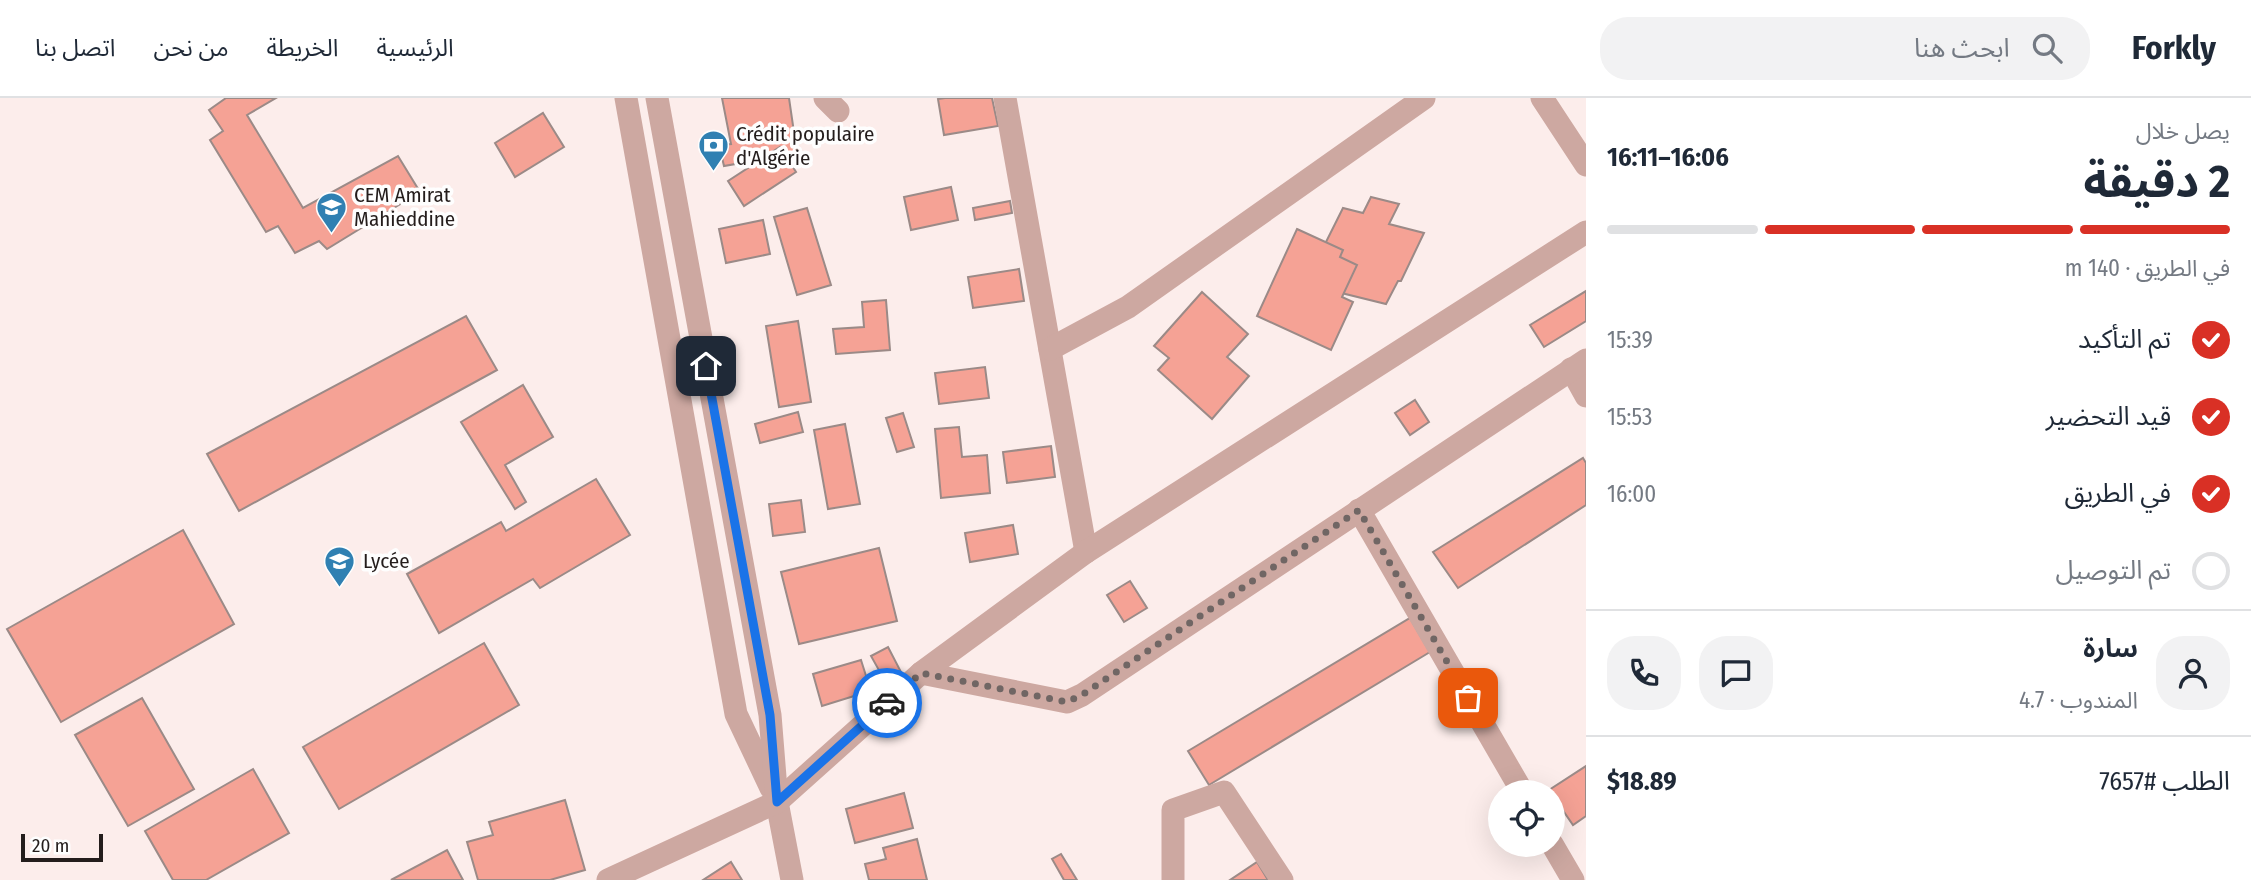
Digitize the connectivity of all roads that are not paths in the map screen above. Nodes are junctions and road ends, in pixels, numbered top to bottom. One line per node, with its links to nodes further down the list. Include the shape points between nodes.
1 (626, 98): 15 (street, via 736,714)
2 (657, 98): 15 (street, via 770,715)
3 (1005, 98): 8 (street)
4 (1424, 98): 8 (street, via 1128,307)
5 (1542, 98): 6 (street)
6 (1586, 165)
7 (1586, 232): 12 (street)
8 (1050, 349): 12 (street)
9 (1578, 364): 10 (street); 11 (street)
10 (1586, 396)
11 (1359, 510): 13 (street, via 1067,702); 14 (street)
12 (1086, 552): 13 (street)
13 (921, 673): 15 (street)
14 (1515, 780)
15 (777, 802): 17 (street); 18 (street)
16 (1560, 857): 21 (street)
17 (608, 880)
18 (792, 880)
19 (1173, 880): 20 (street, via 1173,810 1224,792)
20 (1282, 880)
21 (1573, 880)

